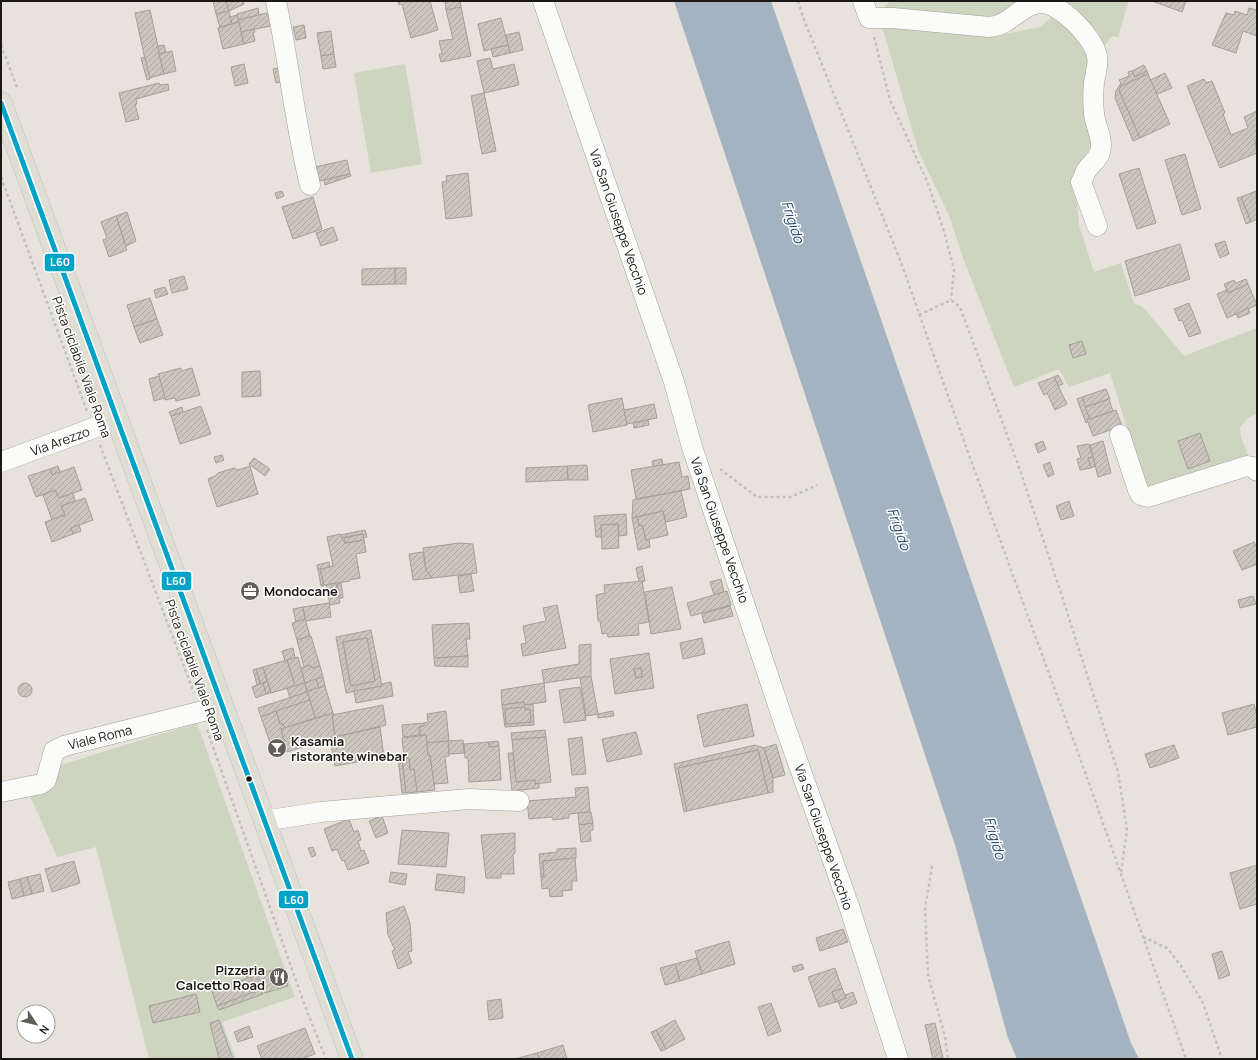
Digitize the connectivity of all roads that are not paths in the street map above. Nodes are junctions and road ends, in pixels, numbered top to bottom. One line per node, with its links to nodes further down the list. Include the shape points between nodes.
1 (276, 1): 5 (street, via 302,153)
2 (543, 1): 16 (street, Via San Giuseppe Vecchio, via 674,382 692,446 785,726 849,906)
3 (866, 10): 6 (street, via 893,18 989,28 998,27 1028,6 1039,3 1052,4 1077,25 1097,56 1093,96 1101,147 1100,153 1081,182)
4 (1, 103): 7 (main road)
5 (310, 185)
6 (1097, 226)
7 (118, 419): 9 (street, Via Arezzo); 11 (main road)
8 (1120, 435): 10 (street, via 1138,490 1141,495 1148,497 1247,466 1253,466)
9 (1, 462)
10 (1257, 471)
11 (223, 706): 12 (street, Viale Roma, via 64,746 54,751 46,780 41,784); 14 (main road)
12 (1, 792)
13 (519, 801): 14 (street, via 461,799 322,812)
14 (264, 821): 15 (main road)
15 (352, 1059)
16 (898, 1059)

